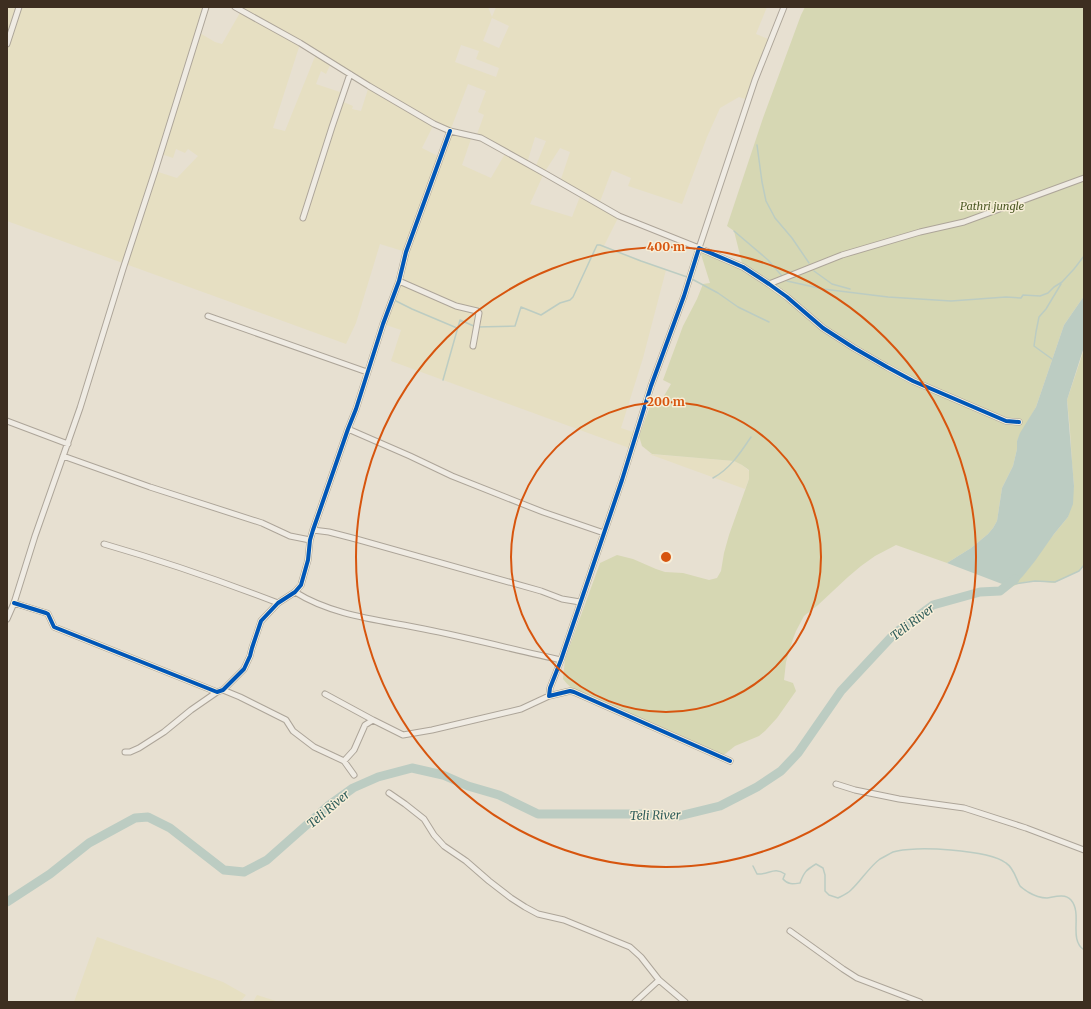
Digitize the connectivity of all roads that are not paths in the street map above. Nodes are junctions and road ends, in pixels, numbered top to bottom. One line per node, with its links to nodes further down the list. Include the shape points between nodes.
1 (19, 7): 5 (street)
2 (206, 7): 19 (street)
3 (235, 7): 6 (street)
4 (784, 7): 10 (street, via 755,80)
5 (7, 44)
6 (350, 74): 7 (street); 9 (street)
7 (450, 131): 10 (street, via 481,138 619,216); 11 (street, via 406,252)
8 (1084, 178): 12 (street, via 964,222 842,255)
9 (303, 218)
10 (699, 248): 12 (street, via 744,267); 22 (street)
11 (399, 281): 14 (street, via 456,306 479,313); 15 (street)
12 (769, 284): 17 (street, via 823,328 913,382 1006,421)
13 (208, 316): 15 (street)
14 (473, 346)
15 (368, 372): 18 (street)
16 (7, 421): 19 (street)
17 (1019, 422)
18 (348, 429): 21 (street); 22 (street, via 452,476)
19 (68, 444): 20 (street)
20 (63, 456): 23 (street, via 262,523 290,536); 27 (street)
21 (313, 530): 23 (street); 26 (street, via 356,539)
22 (604, 533): 26 (street)
23 (310, 540): 25 (street, via 308,560 301,585)
24 (104, 544): 28 (street, via 153,558)
25 (296, 592): 28 (street); 30 (street, via 307,599 344,612)
26 (580, 602): 30 (street)
27 (14, 603): 29 (street); 32 (street, via 46,613 54,627)
28 (278, 603): 31 (street, via 261,621 244,669)
29 (7, 619)
30 (561, 660): 34 (street)
31 (223, 690): 32 (street); 37 (street, via 282,717 293,731 314,747)
32 (217, 692): 36 (street, via 164,732 139,748)
33 (325, 694): 35 (street)
34 (549, 696): 35 (street, via 521,709 403,735); 38 (street, via 574,692)
35 (373, 720): 37 (street, via 365,725 354,750)
36 (125, 752)
37 (344, 761): 39 (street)
38 (730, 761)
39 (354, 775)
40 (836, 784): 42 (street, via 855,790 964,808)
41 (389, 793): 44 (street, via 424,819 444,846 511,898 538,914 564,920 630,947)
42 (1084, 850)
43 (790, 931): 47 (street, via 857,978)
44 (659, 980): 45 (street); 46 (street)
45 (635, 1002)
46 (685, 1002)
47 (920, 1002)

